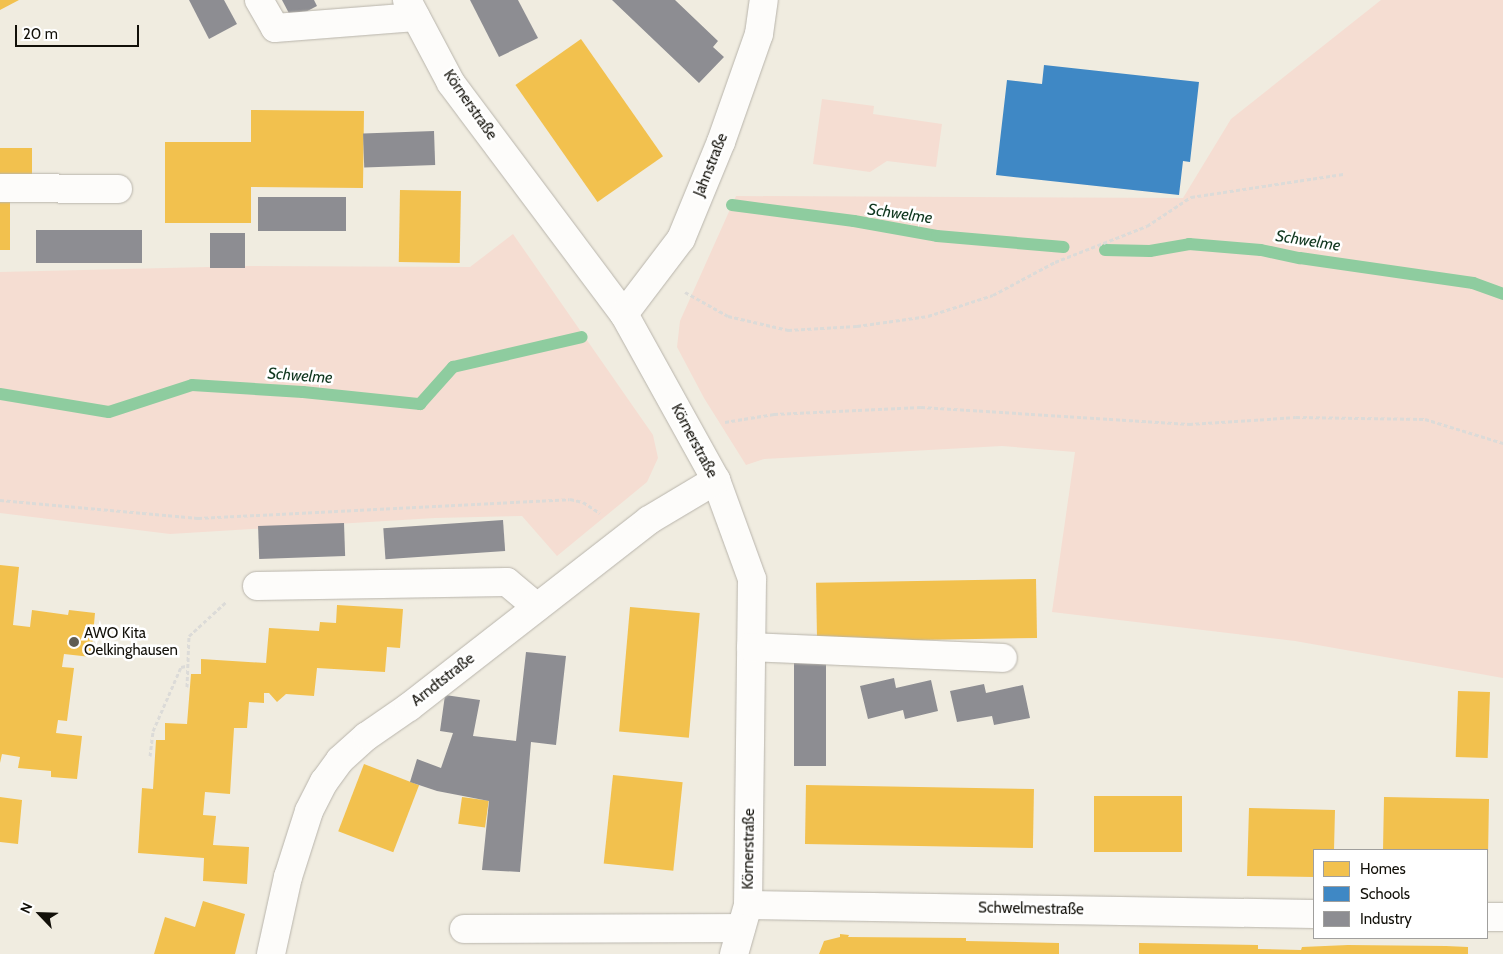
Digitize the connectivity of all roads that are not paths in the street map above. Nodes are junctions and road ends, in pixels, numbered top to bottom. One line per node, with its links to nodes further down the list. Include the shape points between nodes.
1 (259, 0): 3 (street, via 275,28)
2 (764, 0): 6 (street, Jahnstraße, via 759,34 721,142 680,239)
3 (412, 8): 6 (street, Körnerstraße, via 451,82)
4 (0, 188): 5 (street)
5 (118, 189)
6 (624, 314): 7 (street, Körnerstraße)
7 (716, 480): 9 (street, Arndtstraße, via 650,520); 10 (street, Körnerstraße, via 752,579)
8 (257, 586): 9 (street, via 507,582)
9 (537, 606): 17 (street, Arndtstraße, via 340,760 309,811 288,877)
10 (751, 647): 11 (street); 13 (street, Körnerstraße)
11 (1003, 658)
12 (1313, 914): 13 (street, Schwelmestraße)
13 (745, 916): 16 (street, Schwelmestraße); 18 (street, Körnerstraße)
14 (1488, 916): 15 (street)
15 (1503, 917)
16 (464, 929)
17 (271, 954)
18 (734, 954)

